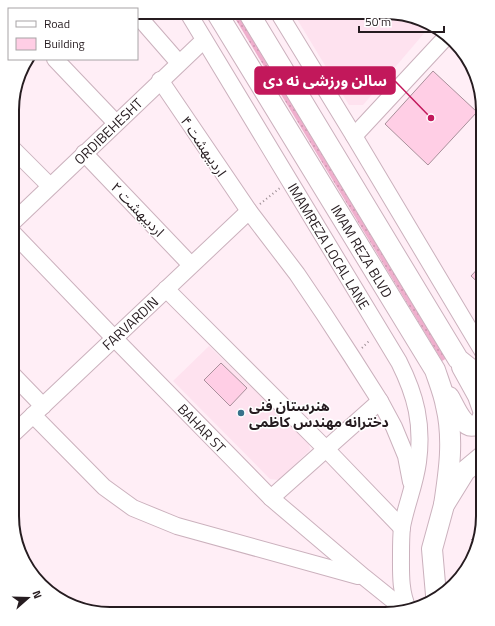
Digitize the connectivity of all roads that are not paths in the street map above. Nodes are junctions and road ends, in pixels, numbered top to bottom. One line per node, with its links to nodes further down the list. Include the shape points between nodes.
1 (141, 19): 9 (street)
2 (192, 19): 6 (street, IMAMREZA LOCAL LANE)
3 (220, 19): 24 (main road, IMAM REZA BLVD)
4 (252, 19): 23 (main road, IMAM REZA BLVD)
5 (283, 19): 12 (street)
6 (204, 40): 9 (street, ORDIBEHESHT); 34 (street, IMAMREZA LOCAL LANE, via 407,377 416,404 420,441)
7 (443, 40): 12 (street)
8 (56, 60): 11 (street)
9 (179, 63): 10 (street, ORDIBEHESHT)
10 (160, 80): 11 (street, ORDIBEHESHT); 16 (street, اردیبهشت ۴)
11 (116, 123): 13 (street, ORDIBEHESHT)
12 (354, 136): 22 (street)
13 (84, 153): 15 (street, ORDIBEHESHT); 19 (street, اردیبهشت ۲)
14 (19, 155): 15 (street)
15 (50, 186): 17 (street, ORDIBEHESHT)
16 (248, 211): 19 (street, FARVARDIN); 28 (street, اردیبهشت ۴, via 297,274)
17 (19, 216)
18 (19, 239): 21 (street, BAHAR ST)
19 (191, 265): 20 (street, FARVARDIN)
20 (166, 289): 21 (street, FARVARDIN); 32 (street)
21 (114, 338): 29 (street, FARVARDIN); 35 (street, BAHAR ST)
22 (476, 340)
23 (458, 359): 25 (main road, IMAM REZA BLVD); 27 (main road)
24 (435, 370): 30 (main road, via 462,420 467,425); 36 (main road, IMAM REZA BLVD, via 446,406 450,435 450,465)
25 (476, 373)
26 (19, 384): 29 (street)
27 (476, 392)
28 (380, 401): 32 (street); 34 (street, اردیبهشت ۴, via 406,456)
29 (38, 410): 31 (street, FARVARDIN); 38 (street, via 104,487 133,508 177,526)
30 (476, 425)
31 (19, 428)
32 (326, 449): 35 (street); 37 (street)
33 (476, 462): 36 (main road, via 465,472)
34 (412, 490): 37 (street, IMAMREZA LOCAL LANE)
35 (271, 498): 38 (street, BAHAR ST)
36 (444, 505): 39 (main road, via 432,549)
37 (402, 528): 40 (street, IMAMREZA LOCAL LANE, via 400,575)
38 (364, 577): 41 (street, BAHAR ST)
39 (436, 591)
40 (407, 604)
41 (399, 605)

